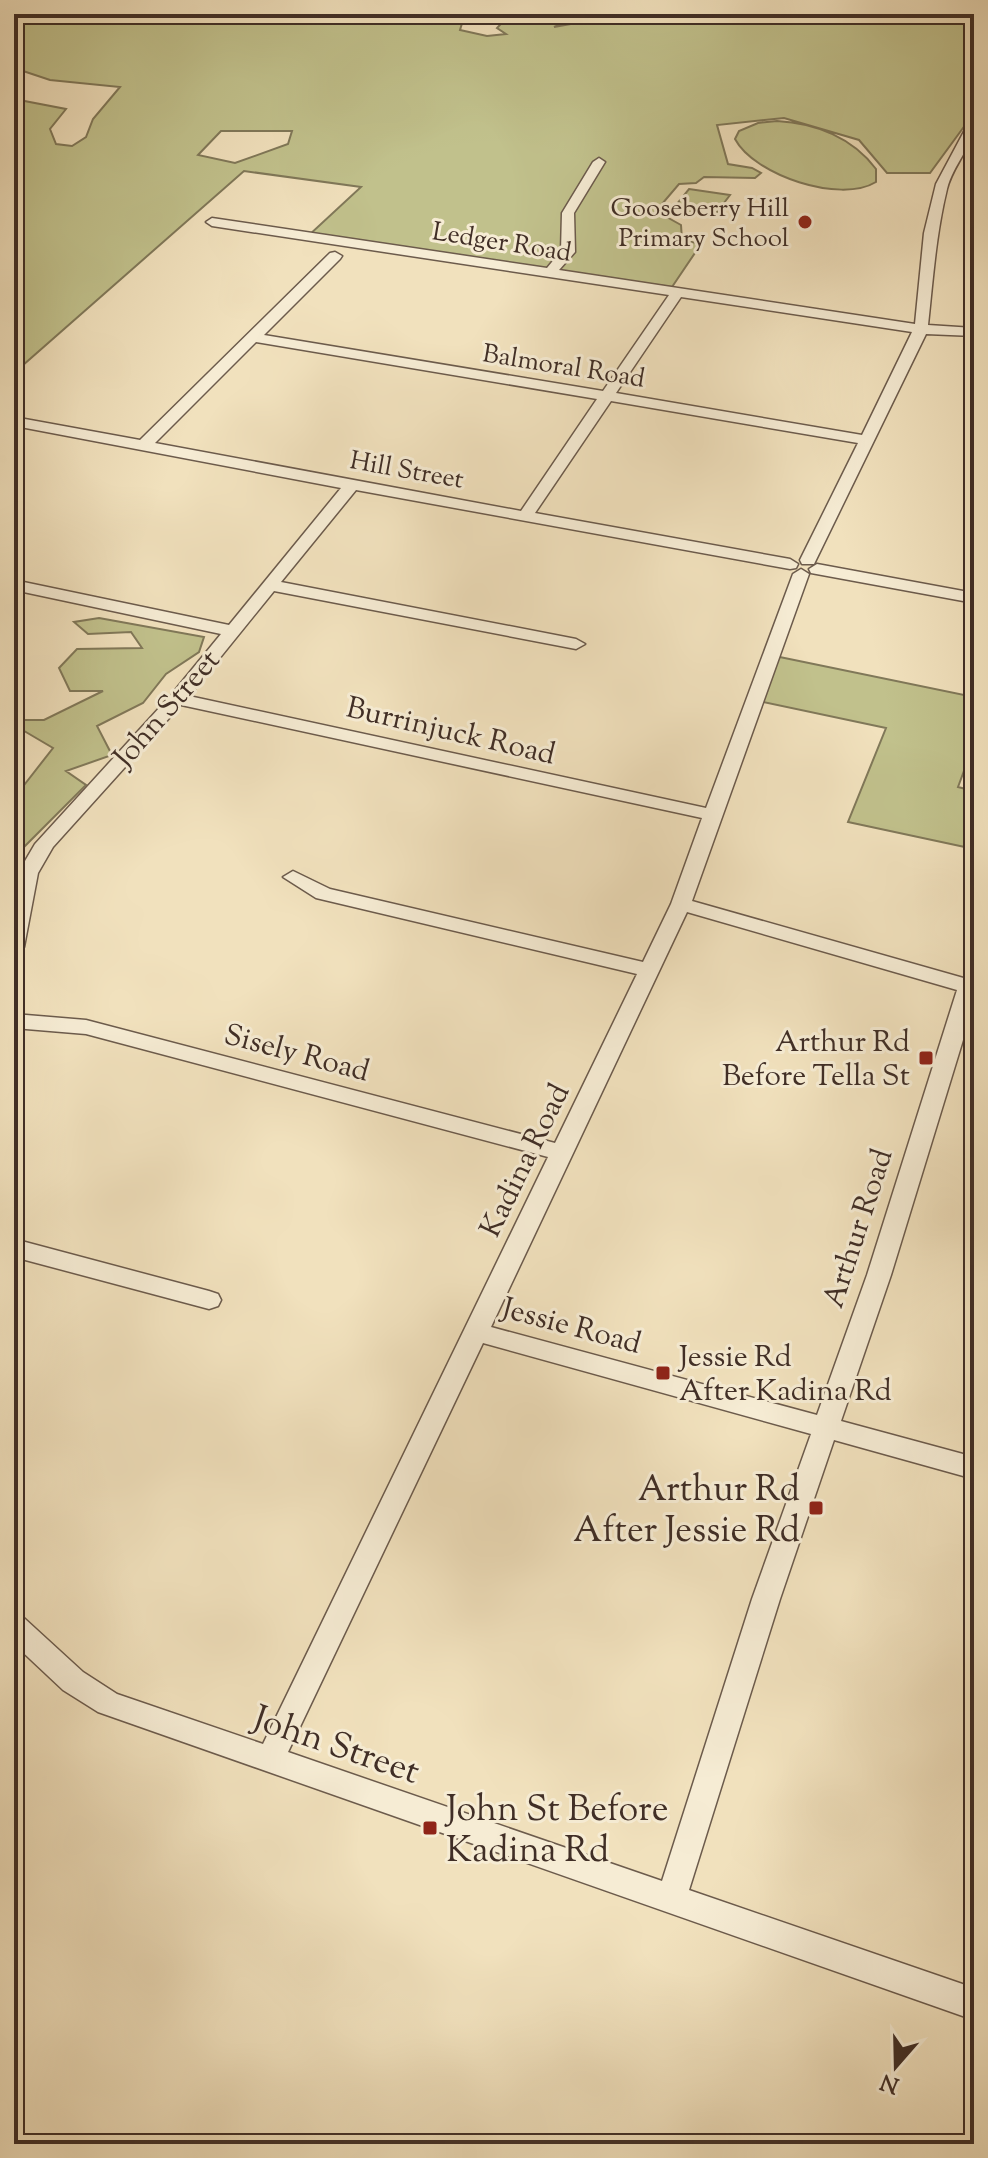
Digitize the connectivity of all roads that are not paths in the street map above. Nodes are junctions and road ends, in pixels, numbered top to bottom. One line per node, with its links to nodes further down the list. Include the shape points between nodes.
1 (974, 124): 7 (street, Kadina Road, via 942,184)
2 (599, 162): 5 (street, via 568,213 568,252)
3 (212, 222): 5 (street, Ledger Road)
4 (335, 256): 9 (street)
5 (550, 273): 6 (street, Ledger Road)
6 (678, 292): 7 (street, Ledger Road); 10 (street)
7 (921, 329): 8 (street, Ledger Road); 12 (street, Kadina Road)
8 (974, 332)
9 (253, 337): 10 (street, Balmoral Road); 13 (street)
10 (607, 396): 12 (street, Balmoral Road); 15 (street)
11 (15, 421): 13 (street, Hill Street)
12 (867, 440): 16 (street, Kadina Road)
13 (144, 445): 14 (street, Hill Street)
14 (352, 485): 15 (street, Hill Street); 18 (street, John Street)
15 (525, 516): 16 (street, Hill Street)
16 (804, 567): 19 (street, Hill Street); 23 (street, Kadina Road)
17 (14, 585): 20 (street)
18 (270, 585): 20 (street, John Street); 21 (street)
19 (974, 598)
20 (233, 631): 22 (street, John Street)
21 (576, 644)
22 (177, 699): 23 (street, Burrinjuck Road); 26 (street, John Street, via 45,844 28,873)
23 (713, 815): 25 (street, Kadina Road)
24 (293, 877): 27 (street, via 323,894)
25 (681, 904): 27 (street, Kadina Road); 28 (street)
26 (14, 947)
27 (650, 970): 30 (street, Kadina Road)
28 (972, 987): 34 (street, Arthur Road)
29 (14, 1021): 30 (street, Sisely Road, via 86,1027)
30 (563, 1153): 33 (street, Kadina Road)
31 (14, 1248): 32 (street)
32 (209, 1300)
33 (476, 1332): 34 (street, Jessie Road); 37 (street, Kadina Road)
34 (826, 1428): 35 (street, Jessie Road); 38 (street, Arthur Road)
35 (974, 1468)
36 (14, 1626): 37 (street, John Street, via 73,1681 108,1703)
37 (270, 1760): 38 (street, John Street)
38 (671, 1899): 39 (street, John Street)
39 (974, 2004)

